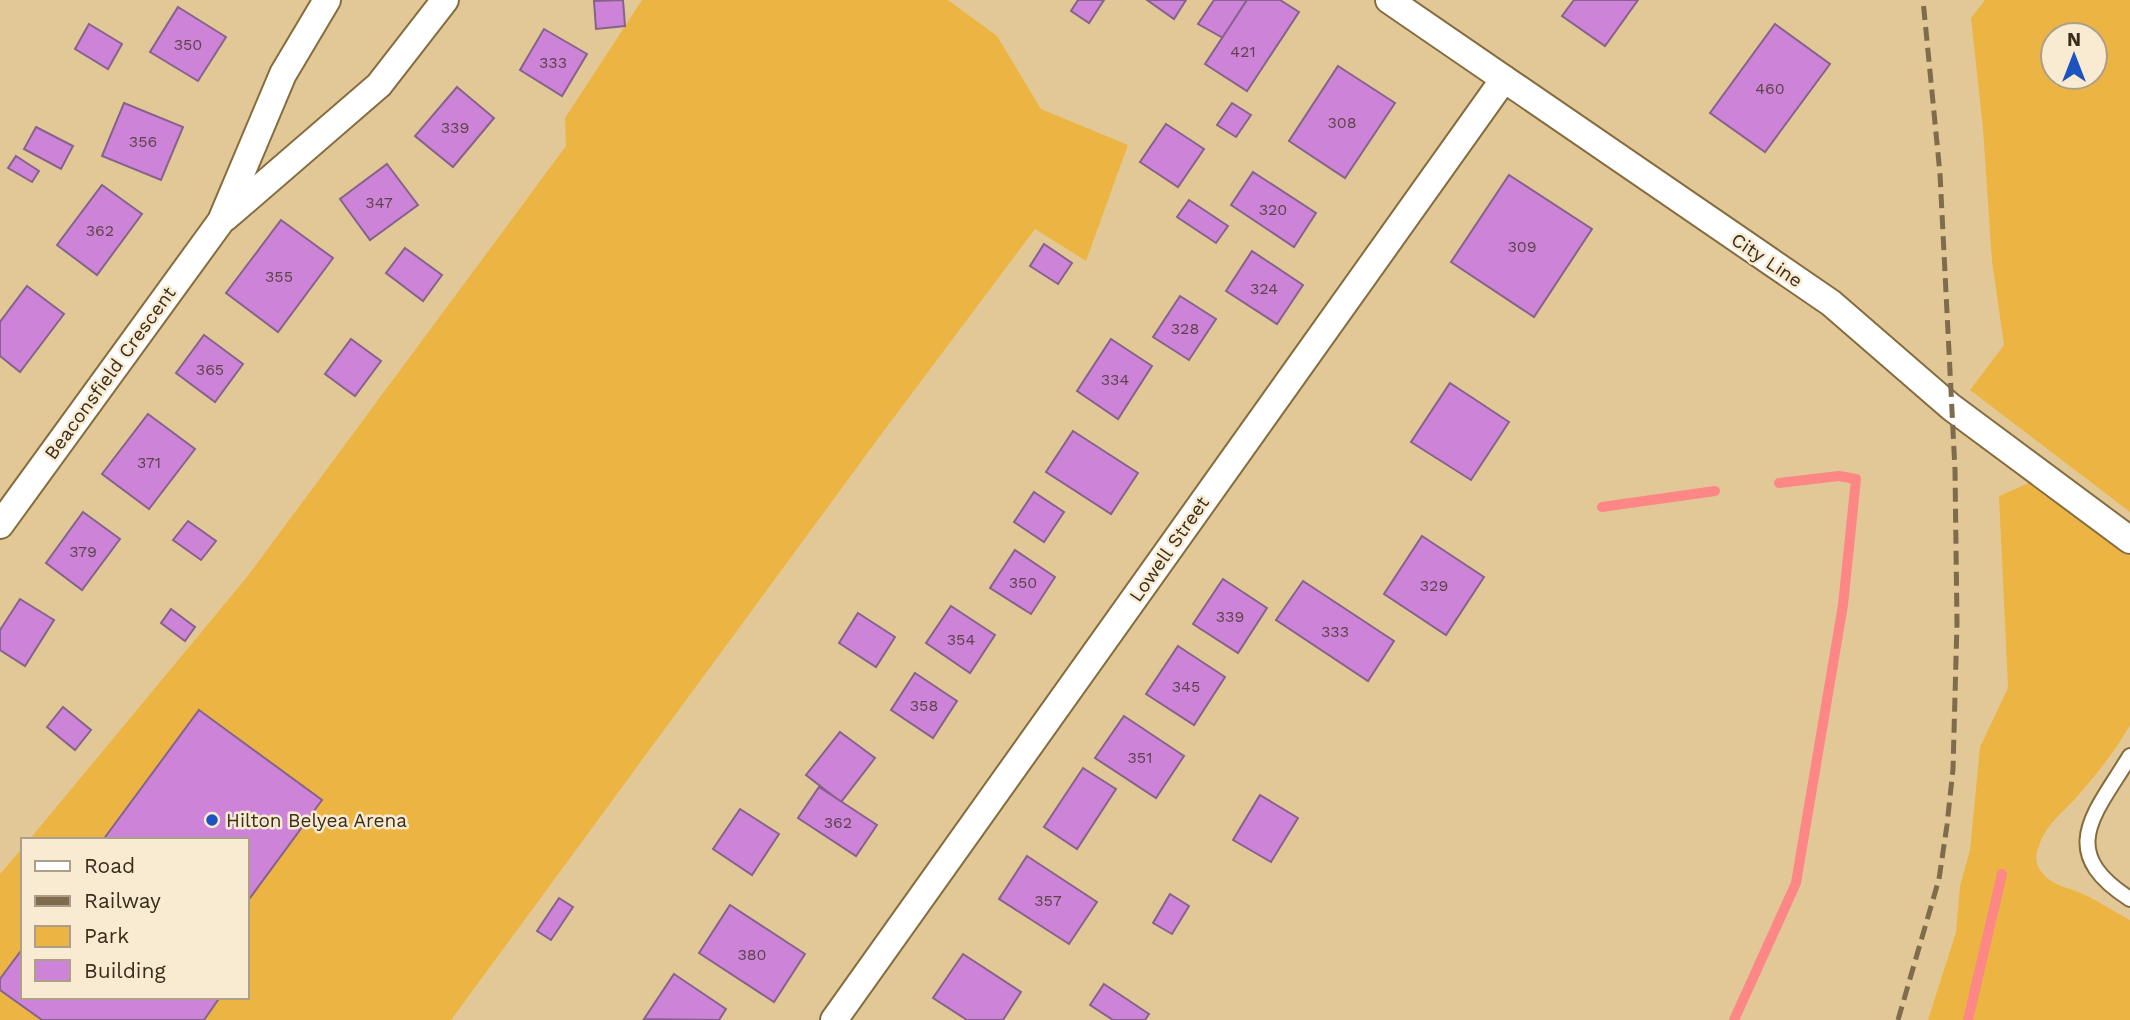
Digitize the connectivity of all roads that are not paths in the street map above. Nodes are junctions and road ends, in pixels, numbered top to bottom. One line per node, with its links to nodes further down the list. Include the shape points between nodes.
1 (327, 0): 5 (street, Beaconsfield Crescent, via 283,74)
2 (445, 0): 5 (street, Beaconsfield Crescent, via 379,85)
3 (1389, 0): 4 (street, City Line)
4 (1504, 79): 7 (street, City Line, via 1831,303 1951,407); 10 (street, Lowell Street)
5 (220, 221): 6 (street, Beaconsfield Crescent)
6 (0, 525)
7 (2130, 540)
8 (2130, 756): 9 (lane, via 2087,835 2090,861 2101,877)
9 (2130, 899)
10 (834, 1020)

